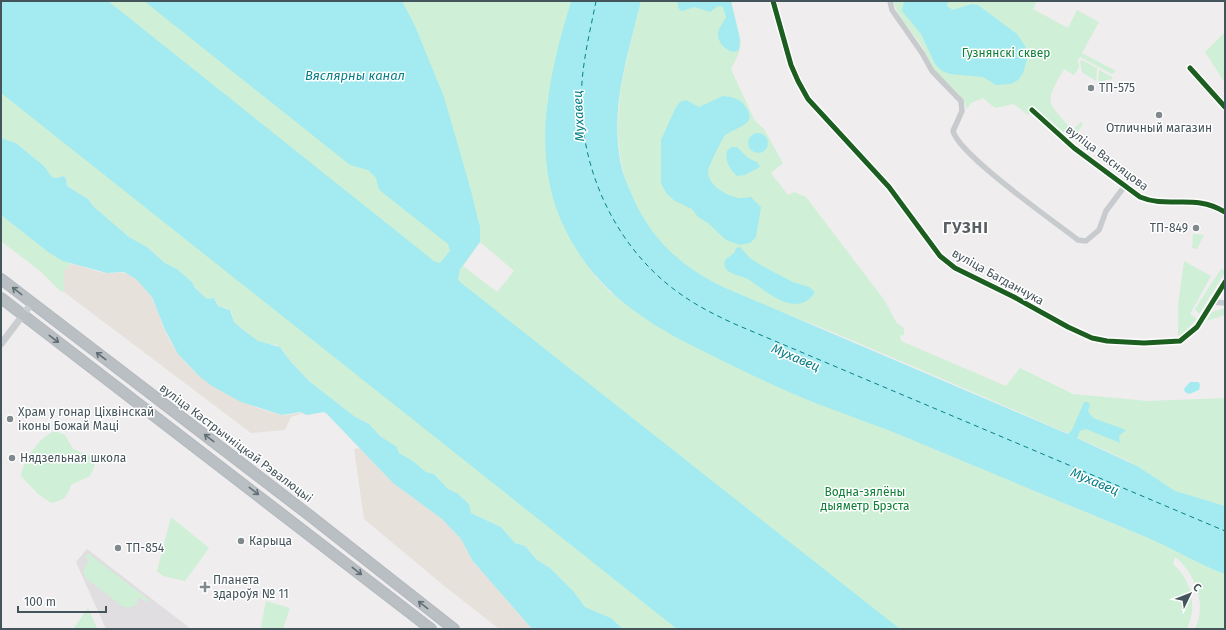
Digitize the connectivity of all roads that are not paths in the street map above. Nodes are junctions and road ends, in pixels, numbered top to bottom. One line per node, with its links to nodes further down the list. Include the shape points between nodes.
1 (773, 1): 11 (street, вуліца Багданчука, via 791,65 808,99 889,187 932,246 948,263 1068,328 1107,341 1144,343 1180,340 1193,331)
2 (890, 1): 6 (street, вуліца Васняцова, via 892,10 932,71 961,101 962,111 953,132 957,140 968,153 1018,194 1078,240 1086,241 1099,230 1106,211)
3 (1190, 68): 4 (street)
4 (1225, 107)
5 (1032, 110): 6 (street, вуліца Васняцова, via 1074,148)
6 (1124, 186): 7 (street, вуліца Васняцова, via 1146,200 1203,202)
7 (1225, 212)
8 (1, 279): 12 (highway, вуліца Кастрычніцкай Рэвалюцыі, one-way to 8)
9 (1225, 282): 11 (street, вуліца Багданчука)
10 (1, 298): 14 (highway)
11 (1213, 302): 13 (street)
12 (32, 303): 14 (main road); 16 (highway, вуліца Кастрычніцкай Рэвалюцыі, one-way to 12)
13 (1225, 303)
14 (23, 316): 15 (main road); 17 (highway, one-way to 17)
15 (1, 344)
16 (221, 448): 17 (highway); 18 (highway, вуліца Кастрычніцкай Рэвалюцыі)
17 (212, 459): 19 (highway)
18 (250, 471): 19 (highway); 21 (highway, вуліца Кастрычніцкай Рэвалюцыі, one-way to 18)
19 (242, 482): 20 (highway, one-way to 20)
20 (431, 629)
21 (454, 629)

